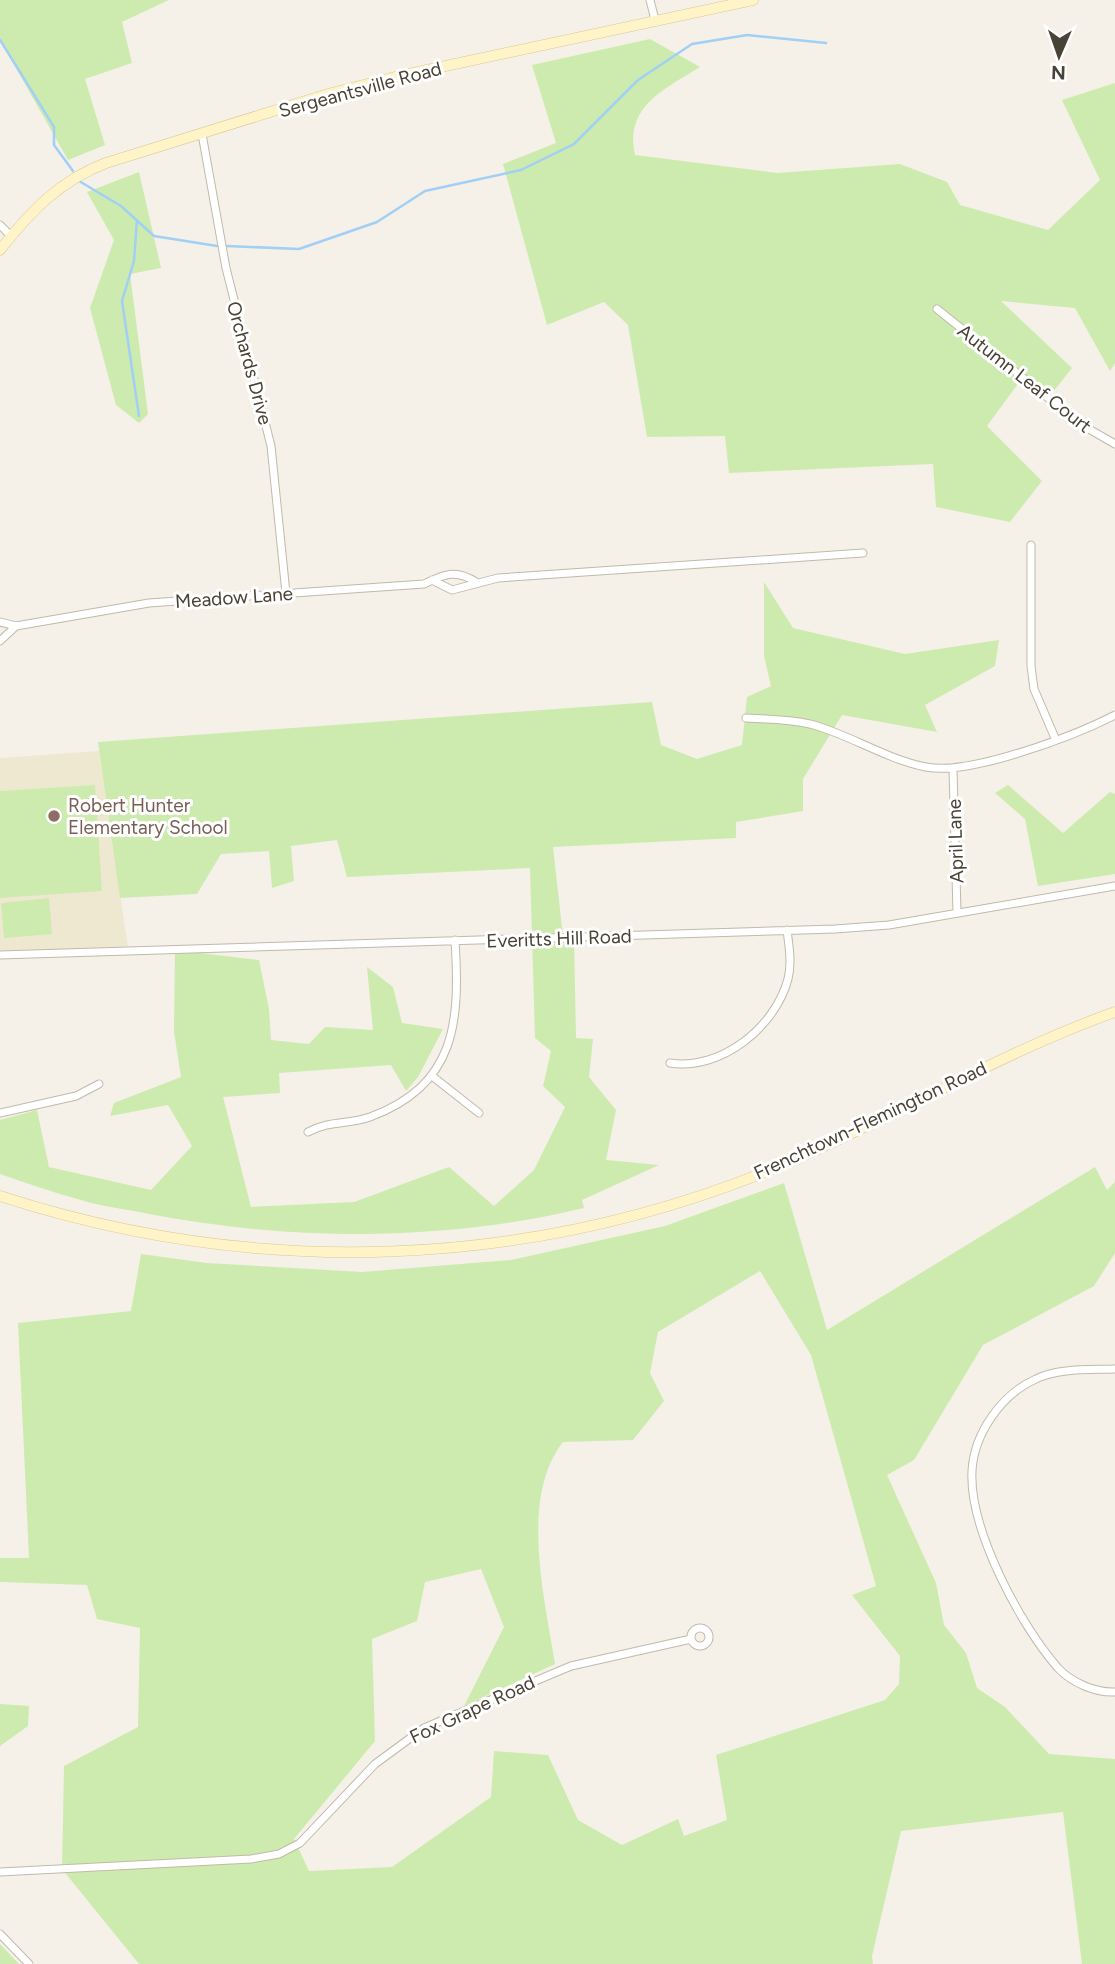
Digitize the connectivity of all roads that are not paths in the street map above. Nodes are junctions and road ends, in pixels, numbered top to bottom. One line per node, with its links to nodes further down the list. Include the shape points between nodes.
1 (650, 0): 3 (street)
2 (753, 0): 3 (main road, Sergeantsville Road)
3 (655, 20): 4 (main road, Sergeantsville Road, via 397,76)
4 (202, 134): 6 (main road, Sergeantsville Road, via 106,163 73,178 47,196); 14 (street, Orchards Drive, via 226,268 271,446)
5 (0, 225): 6 (street)
6 (11, 236): 7 (main road, Sergeantsville Road)
7 (0, 250)
8 (937, 309): 9 (street, Autumn Leaf Court, via 1082,425)
9 (1115, 444)
10 (1031, 545): 20 (street, via 1031,666 1034,689)
11 (863, 553): 13 (street, Meadow Lane)
12 (432, 580): 13 (street, Meadow Lane, via 452,590); 13 (street, Meadow Lane, via 458,572); 14 (street, Meadow Lane)
13 (476, 582)
14 (286, 593): 16 (street, Meadow Lane, via 149,603)
15 (0, 622): 16 (street)
16 (16, 626): 17 (street)
17 (0, 641)
18 (1115, 715): 20 (street)
19 (746, 718): 21 (street, via 813,724 915,764)
20 (1055, 738): 21 (street, via 981,765)
21 (953, 770): 23 (street, April Lane)
22 (1115, 886): 23 (street, Everitts Hill Road)
23 (957, 912): 24 (street, Everitts Hill Road, via 889,925)
24 (787, 930): 25 (street, Everitts Hill Road); 28 (street, via 788,979 760,1028 712,1059 686,1066)
25 (455, 940): 26 (street, Everitts Hill Road); 29 (street, via 458,995 454,1034)
26 (0, 956)
27 (1115, 1012): 34 (main road, Frenchtown-Flemington Road, via 1032,1043 810,1153 721,1189 630,1217 516,1242 386,1254 269,1251 120,1230)
28 (670, 1063)
29 (432, 1076): 32 (street); 33 (street, via 381,1112 356,1121 326,1123)
30 (99, 1084): 31 (street, via 76,1096)
31 (0, 1113)
32 (479, 1113)
33 (307, 1132)
34 (0, 1196)
35 (1115, 1369): 37 (street, via 1038,1377 1004,1399 981,1438 972,1469 973,1507 993,1560 1029,1628 1060,1670 1097,1693)
36 (691, 1639): 38 (street, Fox Grape Road, via 566,1668 424,1728 375,1764 300,1843 279,1854)
37 (1115, 1692)
38 (0, 1872)
39 (0, 1934): 40 (street)
40 (29, 1964)

